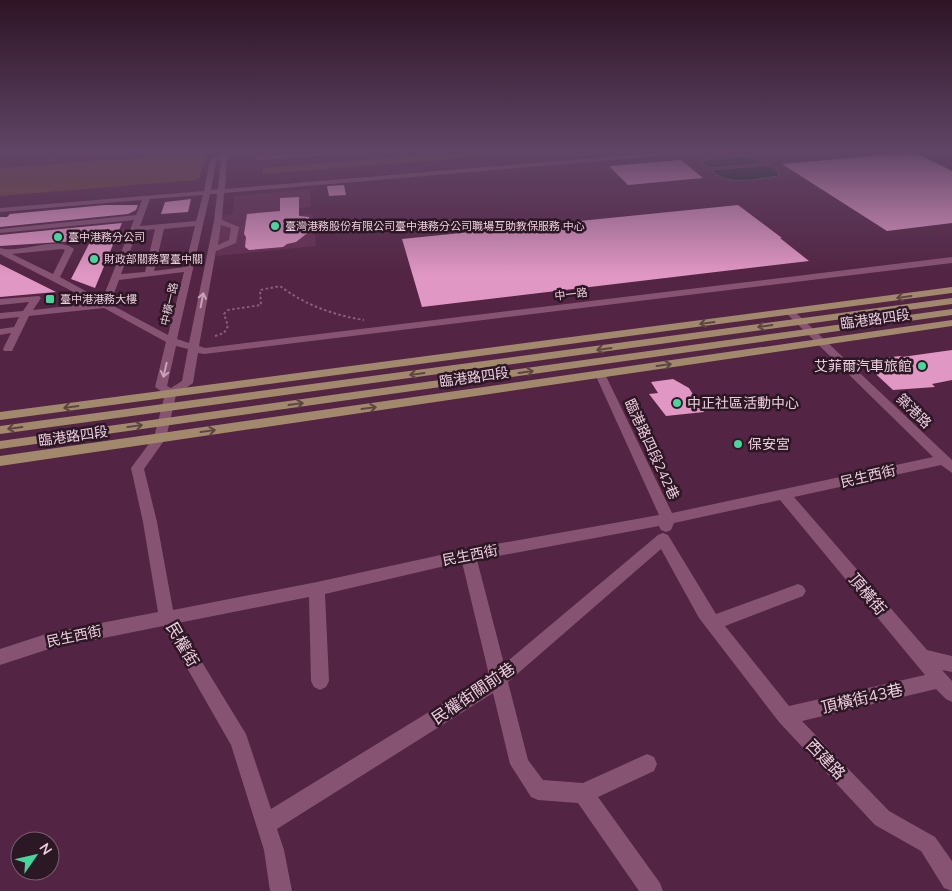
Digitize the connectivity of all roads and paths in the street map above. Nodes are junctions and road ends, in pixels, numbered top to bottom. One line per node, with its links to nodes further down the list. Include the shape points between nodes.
1 (140, 193): 6 (street)
2 (177, 193): 5 (street)
3 (207, 193): 10 (street, 中橫一路)
4 (221, 193): 9 (street)
5 (147, 197): 7 (street); 8 (street)
6 (0, 202)
7 (0, 210)
8 (139, 217): 12 (street); 13 (street)
9 (218, 221): 14 (street); 14 (street, via 235,227 233,241)
10 (200, 223): 11 (street); 17 (street, 中橫一路)
11 (160, 227): 12 (street); 18 (street)
12 (134, 229): 20 (street)
13 (0, 231)
14 (212, 250): 39 (street, one-way to 14)
15 (1, 252): 19 (street, 中一路); 19 (street, via 63,246 70,249)
16 (952, 260): 31 (street, 中一路)
17 (189, 269): 18 (street); 37 (street, 中橫一路)
18 (149, 273): 20 (street)
19 (55, 278): 24 (street, 中一路)
20 (114, 278): 24 (street)
21 (952, 290): 25 (main road, 臨港路四段, one-way to 25)
22 (952, 301): 29 (main road, 臨港路四段)
23 (0, 302): 27 (street, via 36,298)
24 (105, 305): 27 (street); 37 (street, 中一路)
25 (790, 312): 29 (street, 築港路); 42 (main road, 臨港路四段, one-way to 42)
26 (952, 312): 33 (main road, 臨港路四段)
27 (26, 313): 28 (street); 34 (street)
28 (0, 316)
29 (800, 322): 33 (street, 築港路); 43 (main road, 臨港路四段, one-way to 43)
30 (952, 323): 38 (main road, 臨港路四段)
31 (377, 330): 35 (path, via 374,322 318,308 280,286 260,290 261,305 228,310 224,314 228,326); 39 (street, 中一路, via 224,350)
32 (0, 332): 34 (street)
33 (810, 332): 38 (street, 築港路); 46 (main road, 臨港路四段, one-way to 33)
34 (16, 334): 36 (street); 40 (street)
35 (216, 336)
36 (0, 341)
37 (172, 341): 39 (street, 中一路); 42 (street, 中橫一路, one-way to 42, via 161,387)
38 (821, 342): 41 (main road, 臨港路四段, one-way to 38); 49 (street, 築港路)
39 (193, 348): 42 (street, via 187,383)
40 (8, 349)
41 (600, 374): 46 (main road, 臨港路四段, one-way to 41); 51 (street, 臨港路四段242巷)
42 (171, 393): 43 (street, 民權街); 44 (main road, 臨港路四段, one-way to 44)
43 (168, 407): 45 (main road, 臨港路四段, one-way to 45); 46 (street, 民權街)
44 (0, 416)
45 (0, 430)
46 (162, 430): 47 (main road, 臨港路四段, one-way to 46); 48 (main road, 臨港路四段); 56 (street, 民權街, via 137,468)
47 (0, 445)
48 (0, 461)
49 (947, 464): 50 (street, 民生西街)
50 (784, 495): 51 (street, 民生西街); 59 (street, 頂橫街)
51 (668, 519): 52 (street, 臨港路四段242巷); 53 (street, 民生西街)
52 (663, 539): 57 (street, 西建路); 61 (street, 民權街關前巷)
53 (468, 555): 54 (street, 民生西街); 61 (street)
54 (317, 589): 56 (street, 民生西街); 63 (street)
55 (798, 591): 57 (street)
56 (167, 619): 58 (street, 民生西街, via 49,641); 68 (street, 民權街, via 238,741)
57 (712, 623): 65 (street, 西建路)
58 (0, 657)
59 (922, 657): 60 (street); 62 (street, 頂橫街)
60 (952, 664)
61 (498, 680): 67 (street, via 520,764 538,790); 68 (street, 民權街關前巷)
62 (939, 680): 64 (street, 頂橫街); 65 (street, 頂橫街43巷)
63 (320, 681)
64 (952, 693)
65 (785, 716): 69 (street, 西建路, via 882,818 928,844)
66 (647, 764): 67 (street)
67 (584, 793): 71 (street)
68 (266, 824): 70 (street, 民權街)
69 (952, 880)
70 (281, 891)
71 (652, 891)

